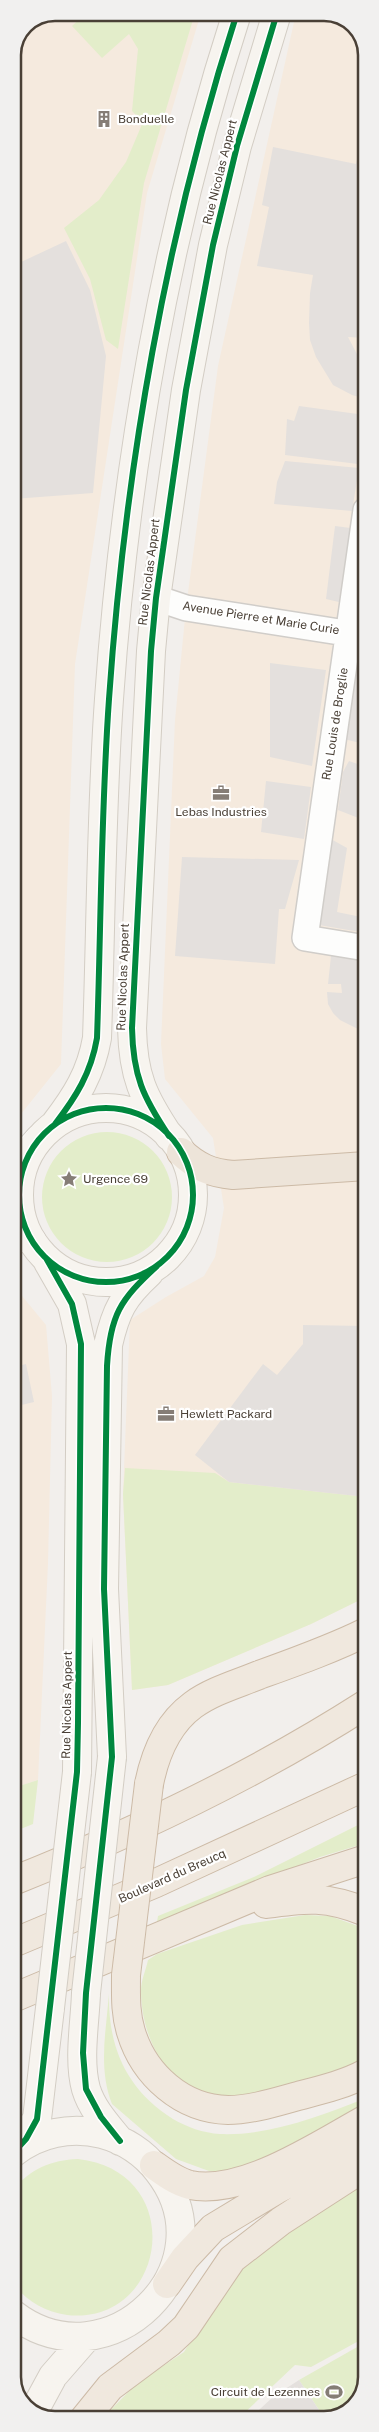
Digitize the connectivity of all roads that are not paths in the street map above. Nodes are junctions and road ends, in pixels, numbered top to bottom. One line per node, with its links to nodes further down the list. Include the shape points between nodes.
1 (235, 21): 7 (main road, Rue Nicolas Appert, via 192,165 152,352 131,500 109,702 97,1038 88,1075)
2 (275, 21): 3 (main road, Rue Nicolas Appert, via 237,146 213,245 186,390)
3 (156, 598): 4 (street, Avenue Pierre et Marie Curie, via 186,608); 8 (main road, Rue Nicolas Appert, via 132,1028 142,1090)
4 (358, 635)
5 (357, 639): 6 (street, Rue Louis de Broglie, via 305,938)
6 (357, 947)
7 (47, 1132): 8 (main road, via 72,1115 90,1109 120,1109 147,1119); 9 (street); 11 (main road, via 23,1168)
8 (175, 1144): 10 (highway, via 204,1169 214,1173 233,1175); 14 (main road, via 191,1179 192,1208 178,1244)
9 (21, 1159)
10 (357, 1167)
11 (21, 1176)
12 (21, 1216): 13 (main road)
13 (30, 1244): 14 (main road, via 74,1276 100,1282 127,1280); 29 (main road, Rue Nicolas Appert, bridge, via 72,1304 81,1344 77,1772 37,2119)
14 (157, 1266): 28 (main road, bridge, via 137,1284 117,1310 108,1345 104,1589 112,1757 86,1993 83,2053 86,2089 101,2117)
15 (358, 1636): 26 (highway, bridge, via 209,1695 191,1706 163,1740 149,1784 126,1976 126,2010 131,2033 154,2075 190,2102 228,2110 255,2107 324,2089)
16 (358, 1709): 21 (highway, via 229,1785)
17 (358, 1777): 19 (highway)
18 (358, 1790): 19 (highway)
19 (301, 1815): 24 (highway, Boulevard du Breucq, via 156,1883)
20 (358, 1862): 23 (highway, via 270,1890)
21 (22, 1877)
22 (358, 1909): 23 (highway, via 322,1899 265,1904)
23 (169, 1934): 25 (highway)
24 (22, 1939)
25 (22, 1994)
26 (358, 2076)
27 (358, 2123): 32 (highway, via 262,2173 226,2185 188,2185)
28 (120, 2140): 31 (main road, via 94,2132 66,2131 39,2138); 32 (main road)
29 (22, 2143)
30 (358, 2146): 34 (highway, via 214,2228 185,2258)
31 (22, 2148)
32 (154, 2165): 34 (main road, via 169,2188 178,2215 178,2250)
33 (358, 2171): 38 (highway, via 281,2221 232,2259 216,2278 186,2328 110,2387)
34 (167, 2284): 36 (main road, via 140,2316 115,2330)
35 (22, 2319): 36 (main road, via 45,2332)
36 (87, 2337): 37 (main road, via 53,2376)
37 (37, 2405)
38 (91, 2411)

